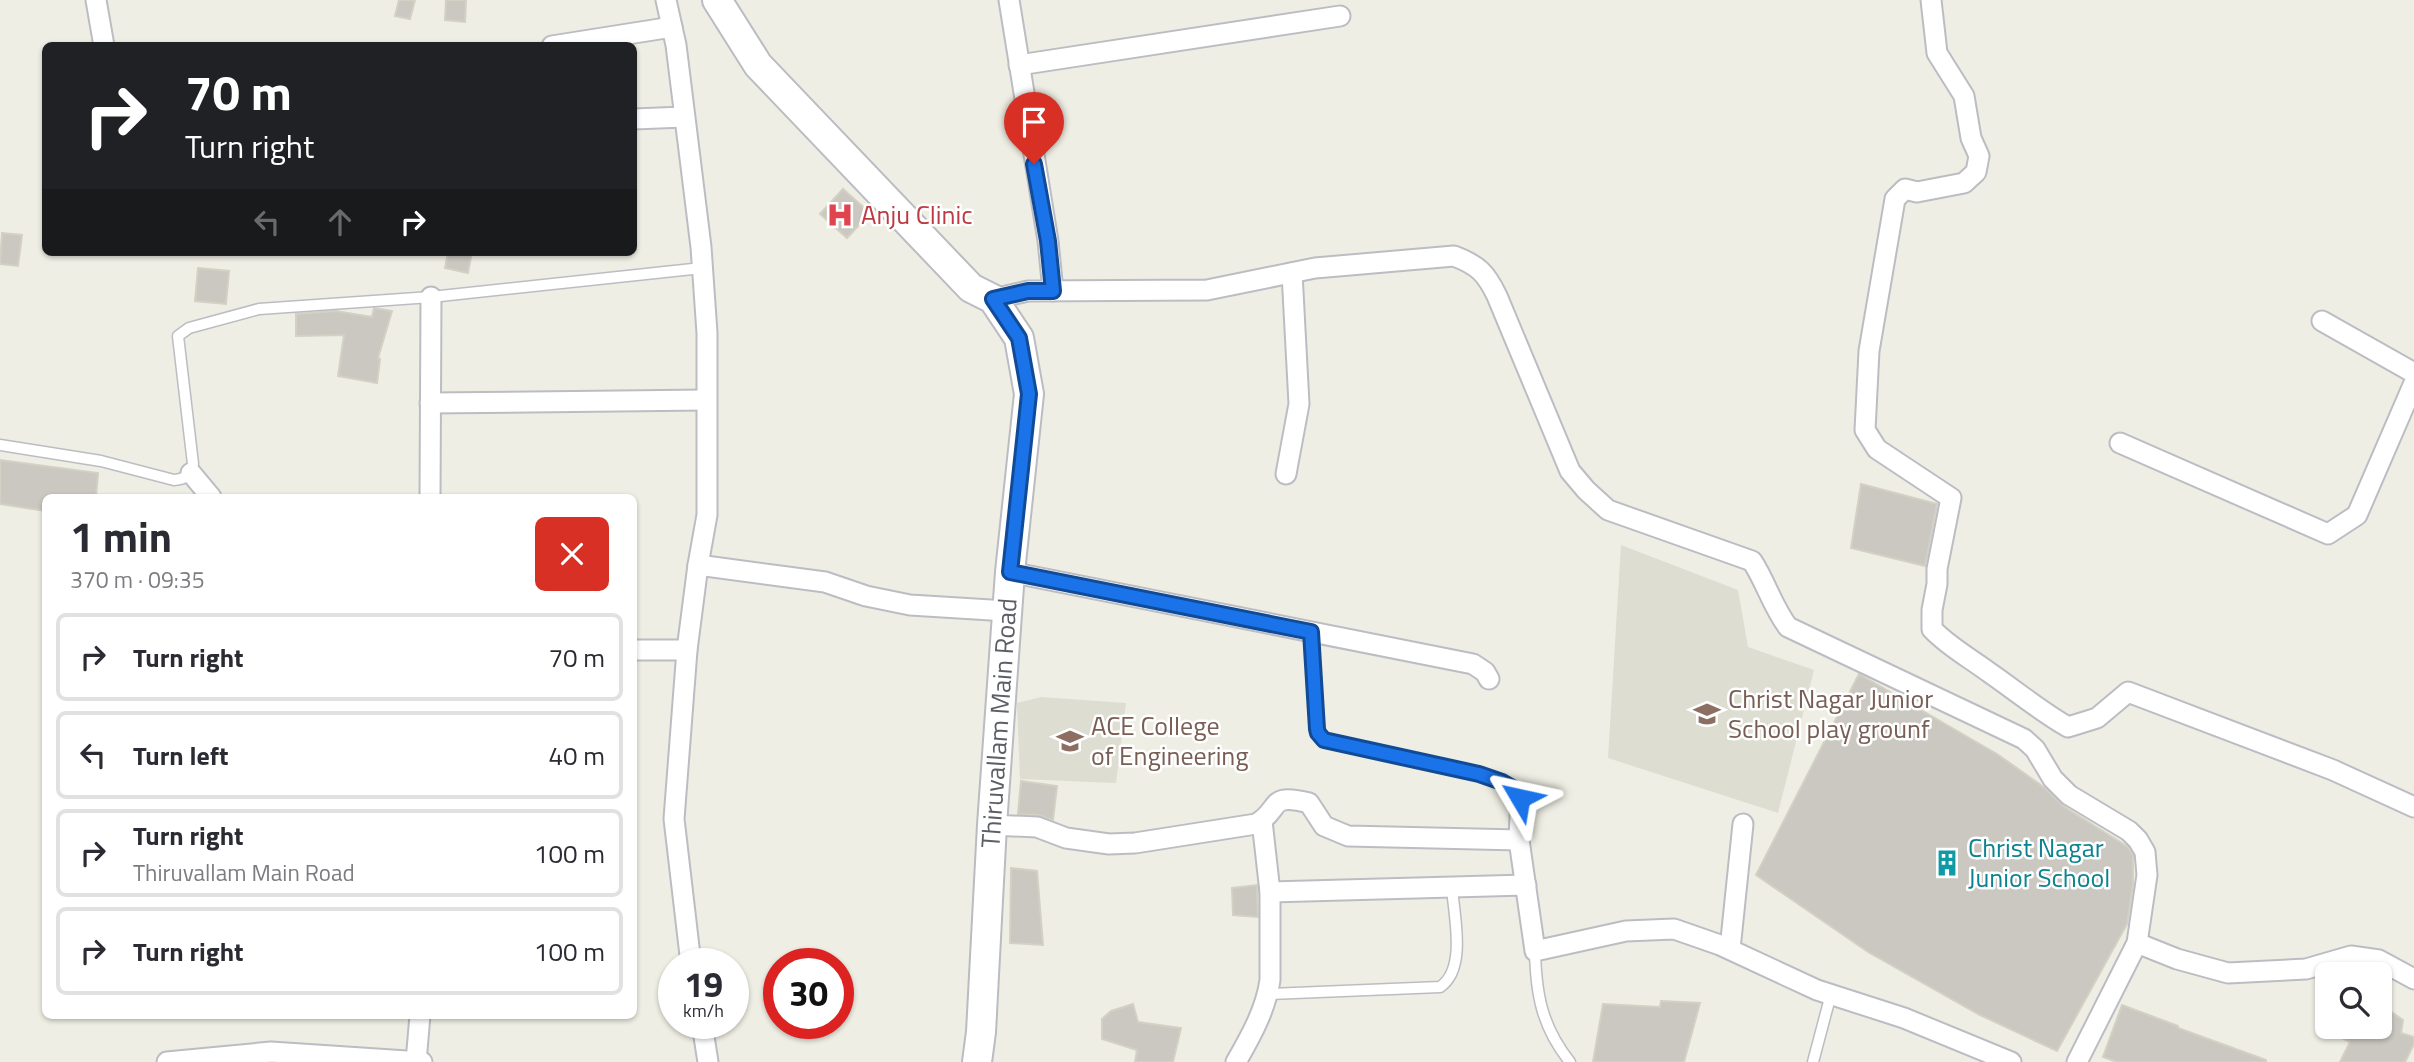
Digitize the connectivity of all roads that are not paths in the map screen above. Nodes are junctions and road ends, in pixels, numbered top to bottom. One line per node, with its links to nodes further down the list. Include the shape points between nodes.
1 (96, 0): 8 (street)
2 (666, 0): 7 (street)
3 (717, 0): 17 (main road, Thiruvallam Main Road, via 758,65 971,288)
4 (1009, 0): 10 (street)
5 (1931, 0): 37 (street, via 1937,53 1964,96 1979,156 1976,172 1964,183 1917,192 1905,189 1895,199 1869,351 1865,430 1877,449 1951,498 1937,569 1932,629 2068,727 2097,718 2128,692 2333,770)
6 (1340, 16): 10 (street)
7 (672, 27): 9 (street); 11 (street)
8 (103, 42)
9 (577, 42)
10 (1019, 65): 15 (street)
11 (684, 117): 12 (street); 13 (street)
12 (637, 119)
13 (702, 268): 16 (lane); 21 (street)
14 (1292, 273): 15 (street, via 1207,290); 26 (street, via 1299,404); 45 (street, via 1454,256 1471,262 1487,276 1570,471 1586,489 1608,510 1752,561 1787,627 2024,739 2069,795 2138,840 2147,875)
15 (1053, 291): 17 (street)
16 (431, 297): 22 (street); 25 (lane, via 259,309 182,331 177,345)
17 (993, 299): 30 (main road, Thiruvallam Main Road, via 1019,338 1029,394)
18 (2322, 321): 19 (street)
19 (2414, 373)
20 (2414, 383): 23 (street, via 2357,515 2328,534)
21 (706, 400): 22 (street); 29 (street, via 707,515)
22 (430, 402): 28 (street)
23 (2120, 443)
24 (0, 445): 25 (lane, via 101,461 174,480)
25 (191, 472): 27 (street)
26 (1286, 474)
27 (209, 494)
28 (430, 494)
29 (698, 565): 31 (street, via 825,582 910,605); 34 (street)
30 (1010, 572): 31 (main road, Thiruvallam Main Road); 32 (street)
31 (1007, 611): 40 (main road, Thiruvallam Main Road)
32 (1311, 632): 35 (street, via 1473,664); 36 (lane, via 1317,729 1324,740 1479,774)
33 (637, 650): 34 (street)
34 (687, 650): 46 (street, via 674,819)
35 (1489, 679)
36 (1521, 793): 41 (street)
37 (2414, 807)
38 (1262, 821): 40 (street, via 1109,844 1066,838 1037,827); 41 (street, via 1284,800 1309,803 1324,827 1348,836); 44 (street)
39 (1744, 824): 47 (street)
40 (992, 825): 58 (main road, Thiruvallam Main Road)
41 (1520, 840): 42 (street)
42 (1526, 886): 43 (street); 48 (street)
43 (1452, 888): 44 (street); 50 (lane, via 1457,959 1440,987)
44 (1269, 892): 50 (street)
45 (2137, 943): 49 (street, via 2228,973 2306,969 2351,956 2379,960); 63 (street)
46 (689, 948)
47 (1730, 949): 48 (street, via 1674,929 1626,931); 51 (street)
48 (1535, 951): 60 (lane, via 1542,1014)
49 (2414, 979)
50 (1268, 994): 59 (street)
51 (1831, 995): 61 (lane); 62 (street, via 1903,1018)
52 (420, 1019): 55 (street)
53 (704, 1039): 57 (street)
54 (167, 1062): 55 (street, via 271,1052)
55 (416, 1062): 56 (street)
56 (422, 1062)
57 (708, 1062)
58 (977, 1062)
59 (1236, 1062)
60 (1570, 1062)
61 (1813, 1062)
62 (2011, 1062)
63 (2077, 1062)

